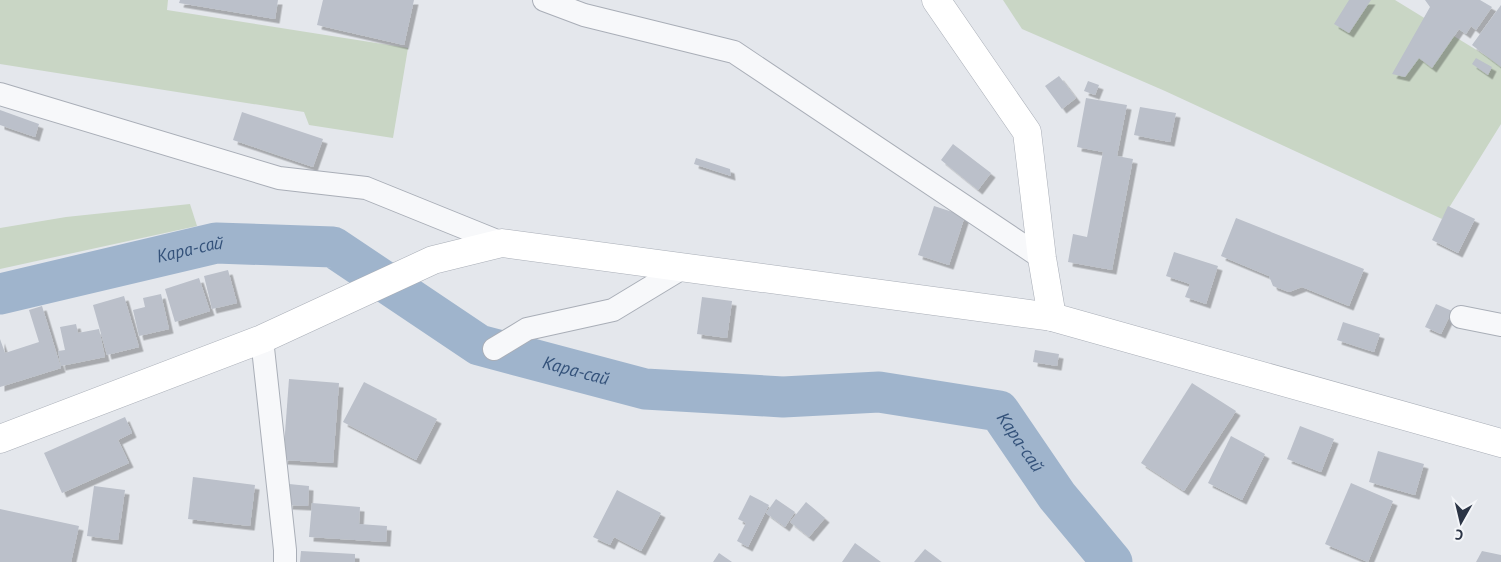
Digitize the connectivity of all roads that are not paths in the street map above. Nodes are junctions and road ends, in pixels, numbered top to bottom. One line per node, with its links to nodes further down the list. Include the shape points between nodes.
1 (544, 0): 5 (street, via 584,15 734,52)
2 (936, 0): 5 (main road, via 1027,132)
3 (0, 94): 4 (street, via 279,178 366,188)
4 (502, 243): 6 (main road); 10 (main road, via 433,260)
5 (1042, 258): 7 (main road)
6 (684, 268): 7 (main road); 11 (street, via 613,310 527,328)
7 (1052, 317): 13 (main road)
8 (1461, 318): 9 (street)
9 (1501, 325)
10 (262, 338): 12 (main road); 14 (street)
11 (494, 349)
12 (0, 439)
13 (1496, 440)
14 (285, 562)

